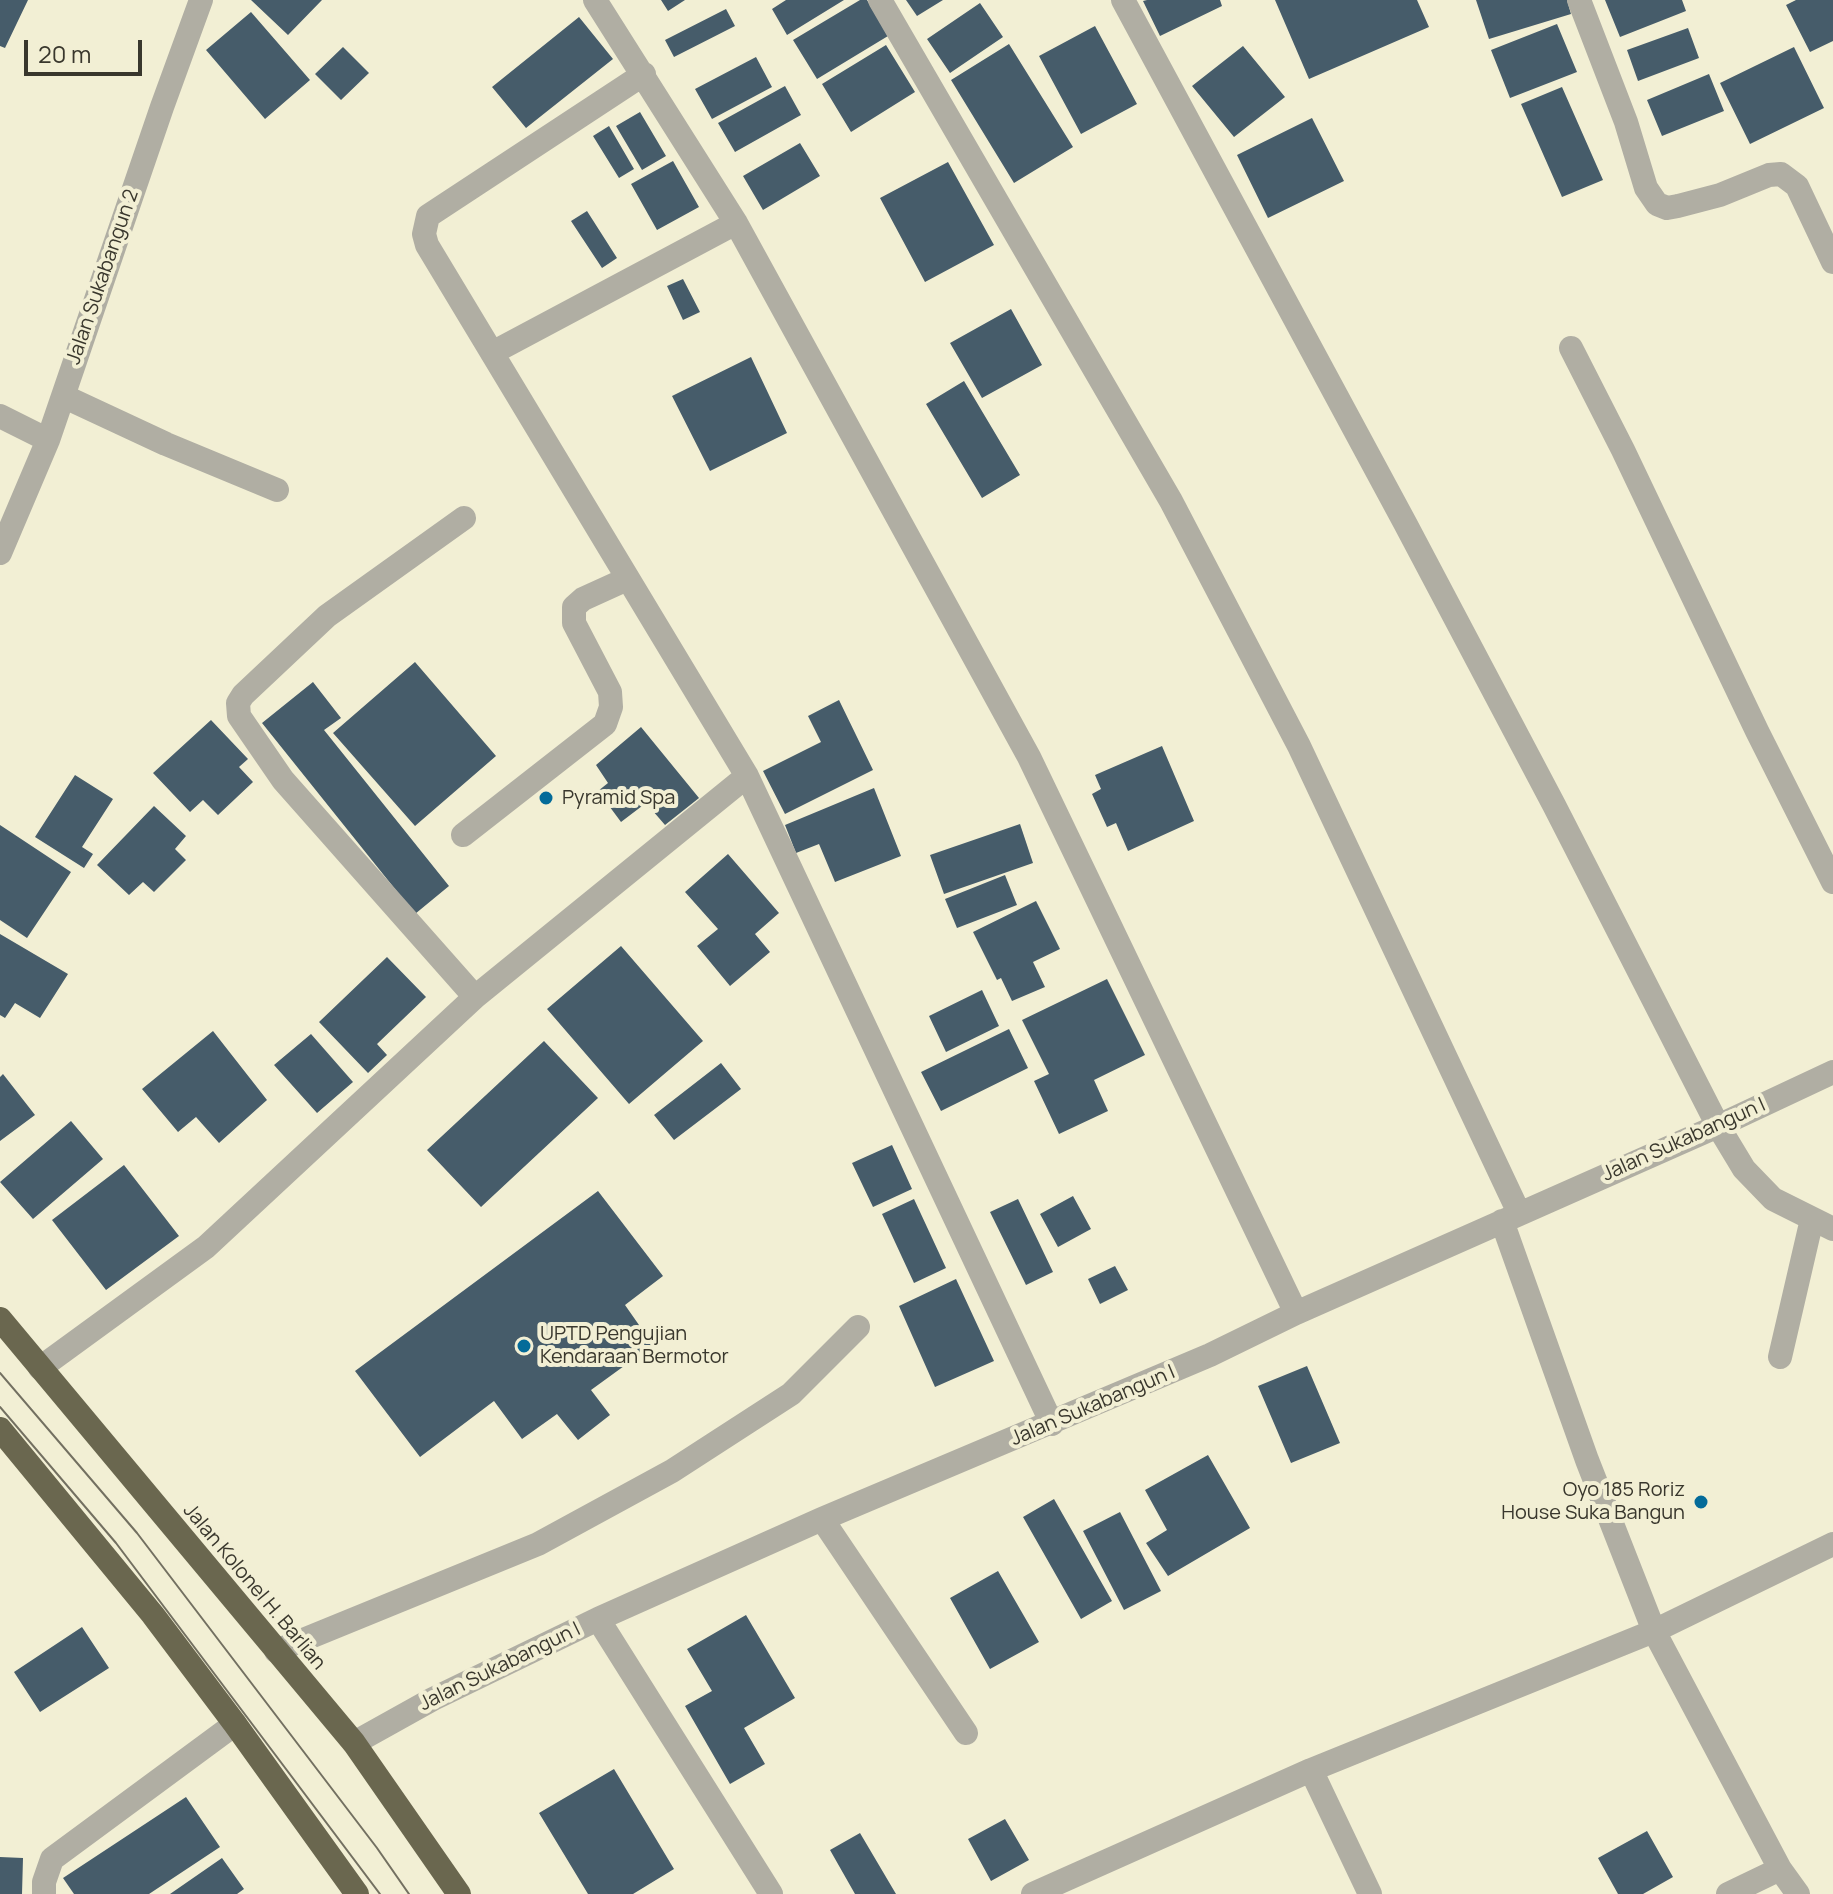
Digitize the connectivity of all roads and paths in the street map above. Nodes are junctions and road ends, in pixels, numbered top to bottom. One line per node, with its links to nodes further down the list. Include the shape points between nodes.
1 (201, 0): 11 (street, Jalan Sukabangun 2)
2 (595, 0): 6 (street)
3 (880, 0): 24 (street, via 1179,515 1299,746)
4 (1123, 0): 23 (street, via 1420,551)
5 (1579, 0): 8 (street, via 1646,188 1657,204 1678,206 1781,174 1797,186)
6 (644, 74): 7 (street); 10 (street, via 428,216 427,245)
7 (736, 223): 10 (street); 26 (street, via 1029,757)
8 (1833, 262)
9 (1571, 348): 20 (street)
10 (492, 353): 17 (street)
11 (63, 396): 13 (street, Jalan Sukabangun 2); 14 (street)
12 (0, 416): 13 (street)
13 (48, 440): 16 (street, Jalan Sukabangun 2)
14 (277, 490)
15 (464, 518): 21 (street, via 327,616 238,703 239,716 283,780)
16 (0, 553)
17 (627, 579): 18 (street); 19 (street, via 574,607 574,623 610,692 605,724)
18 (747, 776): 21 (street); 31 (street)
19 (463, 835)
20 (1833, 882)
21 (475, 997): 30 (street, via 206,1247)
22 (1833, 1072): 23 (street, Jalan Sukabangun I)
23 (1718, 1126): 24 (street, Jalan Sukabangun I); 25 (street, via 1759,1186)
24 (1511, 1217): 26 (street, Jalan Sukabangun I); 36 (street, via 1587,1460)
25 (1822, 1224): 29 (street)
26 (1296, 1313): 31 (street, Jalan Sukabangun I)
27 (0, 1319): 30 (highway, Jalan Kolonel H. Barlian)
28 (858, 1327): 37 (street, via 791,1394 672,1471 538,1544)
29 (1780, 1357)
30 (40, 1368): 37 (highway, Jalan Kolonel H. Barlian)
31 (1052, 1424): 33 (street, Jalan Sukabangun I)
32 (0, 1429): 38 (highway)
33 (822, 1519): 35 (street, Jalan Sukabangun I); 39 (street)
34 (1833, 1544): 36 (street)
35 (598, 1619): 40 (street, Jalan Sukabangun I); 46 (street)
36 (1654, 1631): 41 (street); 42 (street)
37 (276, 1651): 40 (highway, Jalan Kolonel H. Barlian)
38 (235, 1724): 43 (street, via 52,1859); 44 (highway)
39 (966, 1733)
40 (354, 1743): 45 (highway, Jalan Kolonel H. Barlian)
41 (1311, 1770): 47 (street); 48 (street)
42 (1780, 1869): 49 (street); 50 (street)
43 (44, 1894)
44 (357, 1894)
45 (459, 1894)
46 (771, 1894)
47 (1033, 1894)
48 (1370, 1894)
49 (1728, 1894)
50 (1798, 1894)

